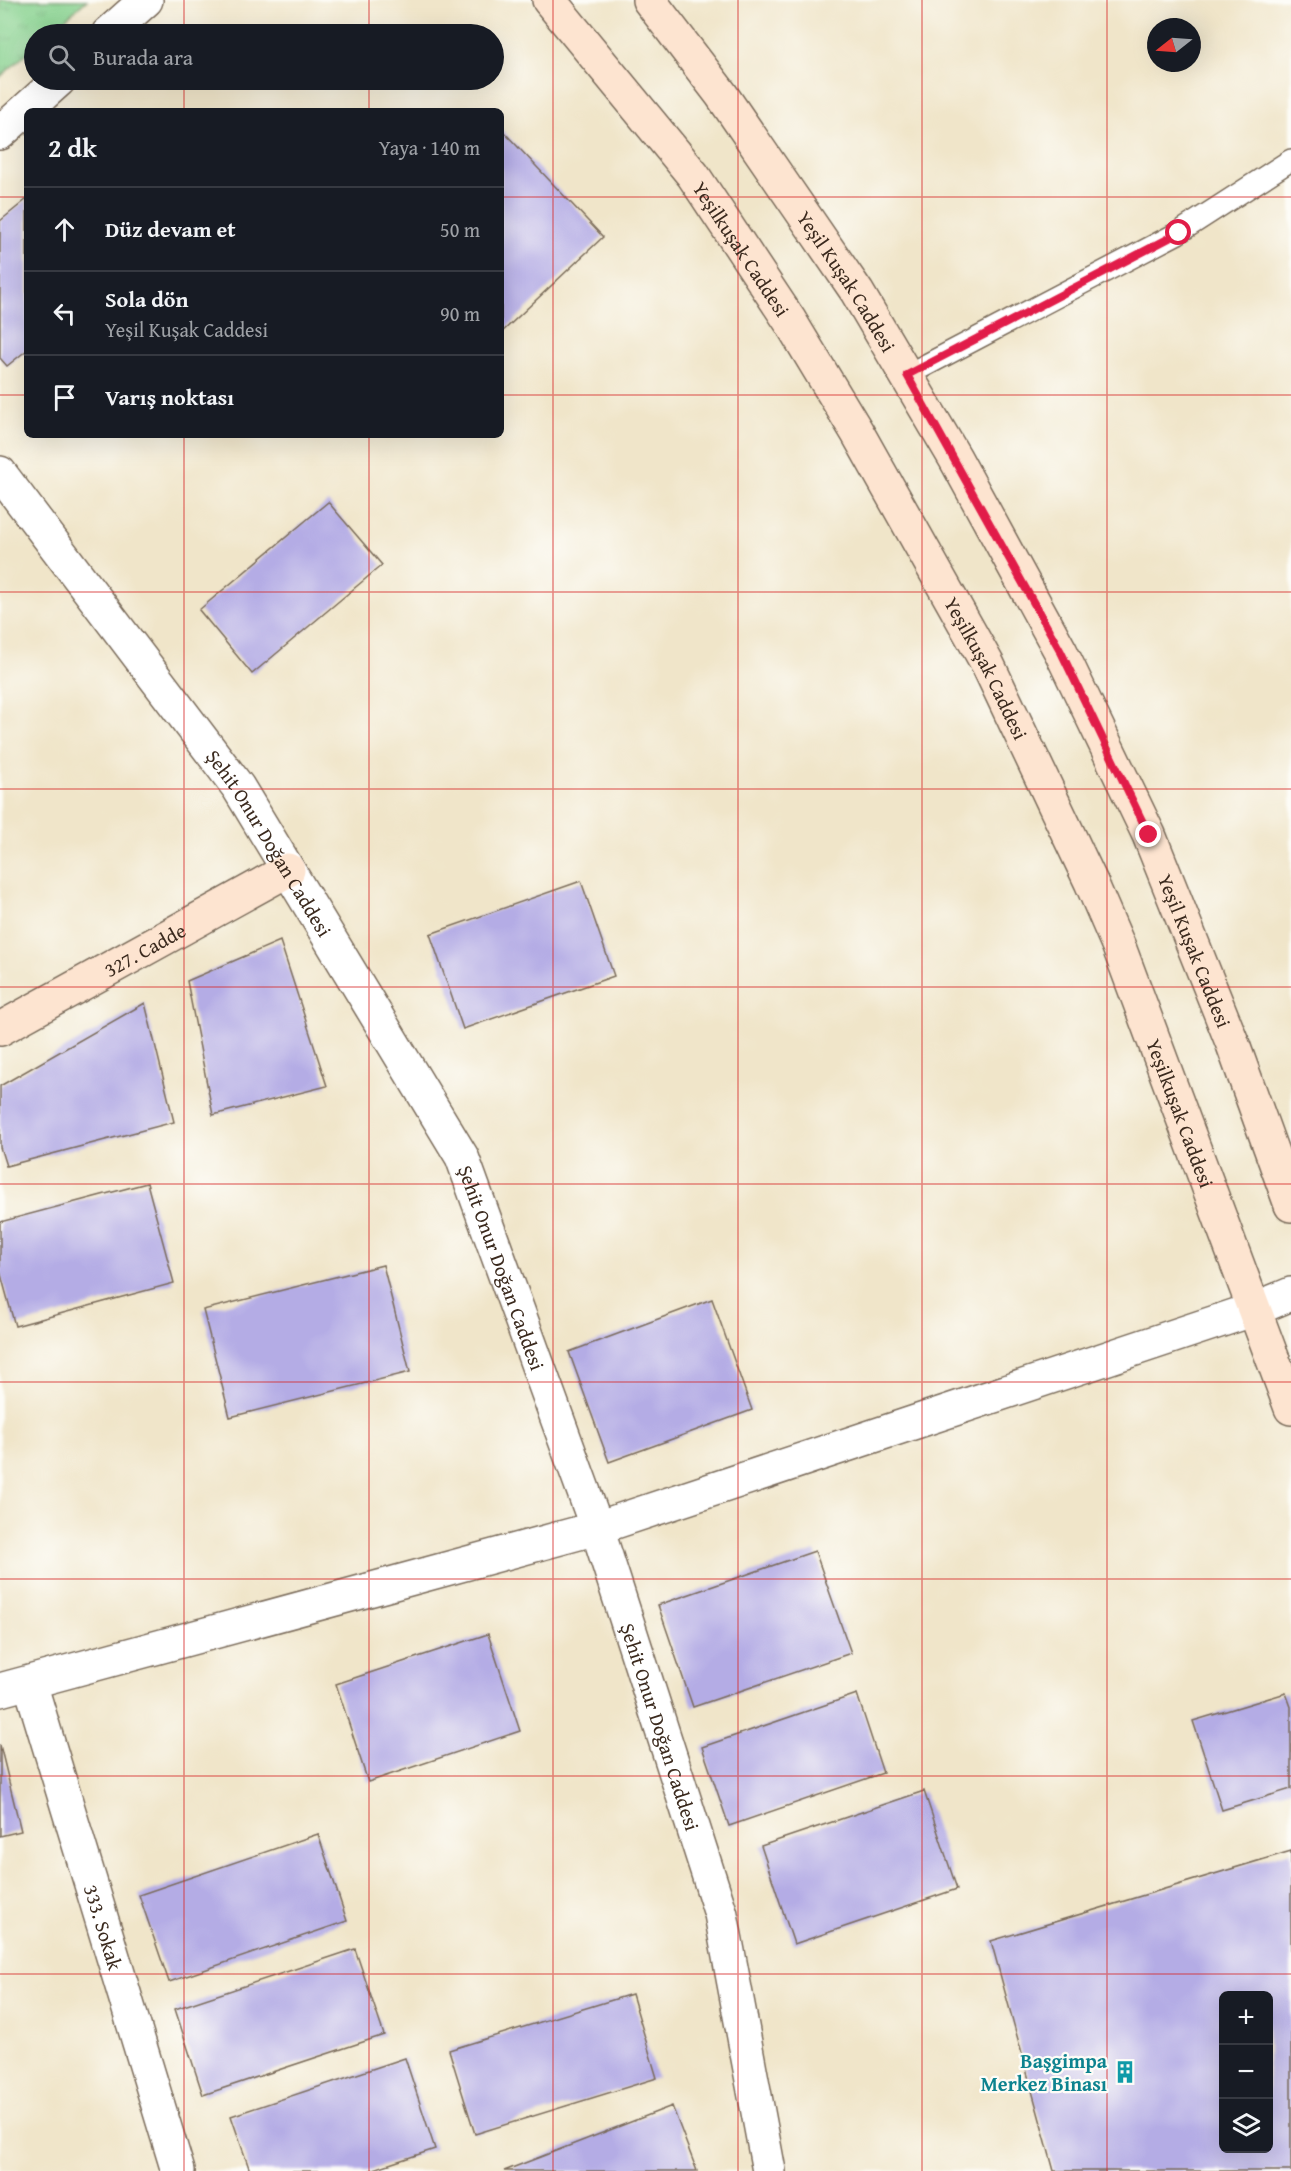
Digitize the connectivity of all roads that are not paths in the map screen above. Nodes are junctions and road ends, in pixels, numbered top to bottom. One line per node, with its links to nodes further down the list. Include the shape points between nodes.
1 (146, 0): 4 (street)
2 (549, 0): 16 (main road, Yeşilkuşak Caddesi, via 693,175 729,227 856,432 988,665 1119,947)
3 (649, 0): 10 (main road, Yeşil Kuşak Caddesi, via 793,195)
4 (119, 24)
5 (48, 90): 6 (street)
6 (28, 108)
7 (24, 112): 8 (street)
8 (0, 134)
9 (1291, 160): 10 (lane, via 1179,233)
10 (907, 375): 14 (main road, Yeşil Kuşak Caddesi, via 1028,590 1100,729 1187,927)
11 (0, 473): 12 (street, Şehit Onur Doğan Caddesi, via 238,787)
12 (288, 870): 13 (main road, 327. Cadde); 18 (street, Şehit Onur Doğan Caddesi, via 462,1157)
13 (0, 1029)
14 (1291, 1205)
15 (1291, 1294): 16 (street)
16 (1255, 1309): 17 (main road, Yeşilkuşak Caddesi); 18 (street)
17 (1291, 1408)
18 (597, 1528): 19 (street); 21 (street, Şehit Onur Doğan Caddesi, via 721,1914)
19 (15, 1686): 20 (street, 333. Sokak)
20 (178, 2171)
21 (769, 2171)

